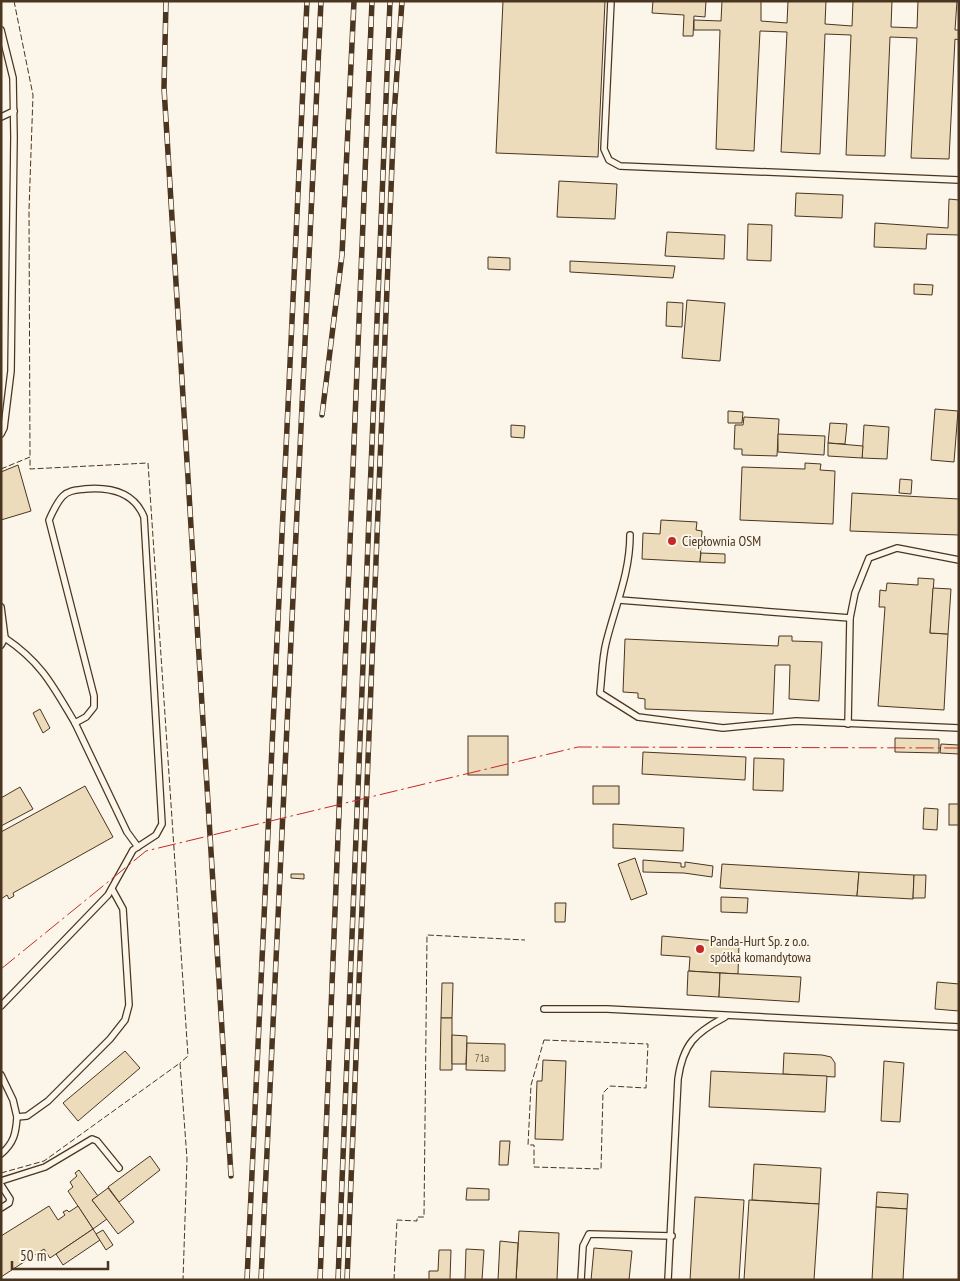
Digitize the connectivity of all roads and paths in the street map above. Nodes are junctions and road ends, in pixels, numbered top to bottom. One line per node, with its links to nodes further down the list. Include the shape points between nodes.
1 (611, 1): 5 (lane, via 604,149 609,160 620,166)
2 (1, 30): 3 (lane, via 13,78)
3 (14, 111): 4 (lane); 6 (lane, via 11,371)
4 (1, 117)
5 (959, 180)
6 (1, 434)
7 (630, 534): 9 (lane, via 630,552)
8 (959, 560): 11 (lane, via 897,548 869,558)
9 (619, 600): 11 (lane); 15 (lane, via 605,644 600,693 638,717 723,728 796,720)
10 (1, 608): 12 (lane)
11 (850, 618): 15 (lane)
12 (5, 638): 13 (lane); 14 (lane, via 35,661 46,674)
13 (1, 645)
14 (75, 723): 17 (lane, via 127,832); 17 (lane, via 94,707 94,696 49,520 64,496 73,490 114,489 140,509 144,517 146,546 163,813 162,824 156,834)
15 (848, 724): 16 (lane)
16 (959, 728)
17 (138, 846): 18 (lane, via 126,861)
18 (112, 889): 19 (lane); 24 (lane, via 123,909 129,1005 125,1020 110,1040 48,1101 27,1116)
19 (1, 1006)
20 (544, 1009): 21 (lane)
21 (727, 1016): 22 (lane); 29 (lane, via 690,1040 681,1060)
22 (959, 1027)
23 (1, 1075): 24 (lane)
24 (17, 1117): 25 (lane, via 13,1140)
25 (1, 1154)
26 (119, 1168): 27 (lane, via 92,1139 45,1167)
27 (1, 1183): 28 (lane, via 10,1199)
28 (1, 1208)
29 (672, 1236): 30 (lane, via 589,1234 583,1246); 31 (lane)
30 (581, 1280)
31 (668, 1280)

